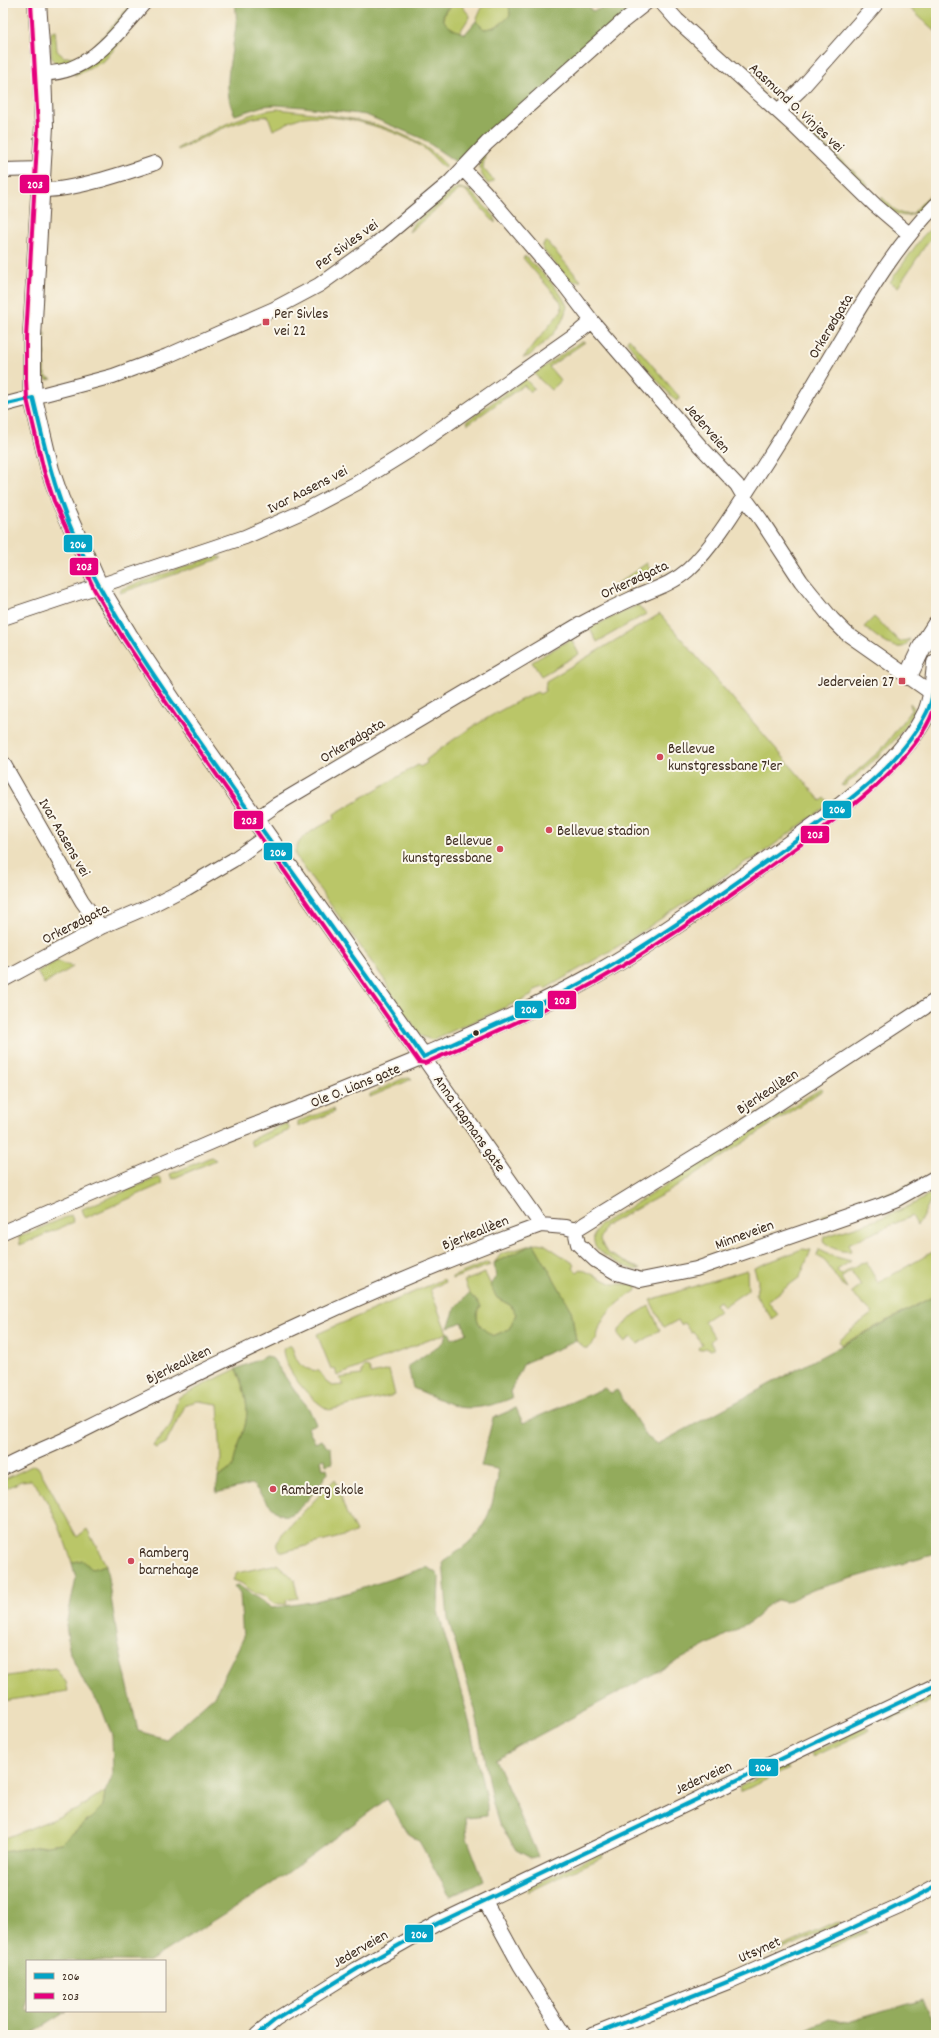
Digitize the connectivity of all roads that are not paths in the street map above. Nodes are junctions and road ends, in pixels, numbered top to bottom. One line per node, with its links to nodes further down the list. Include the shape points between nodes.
1 (37, 3): 6 (street, Anna Hagmans gate)
2 (144, 3): 6 (street, via 98,52 79,65 62,72)
3 (646, 3): 10 (street, Per Sivles vei, via 487,143)
4 (662, 3): 7 (street, Aasmund O. Vinjes vei, via 677,20)
5 (877, 3): 7 (street, via 800,90)
6 (42, 73): 9 (street, Anna Hagmans gate)
7 (778, 111): 14 (street, Aasmund O. Vinjes vei, via 875,205)
8 (155, 163): 12 (street, via 81,184)
9 (43, 169): 11 (street); 12 (street, Anna Hagmans gate)
10 (463, 169): 15 (street, Jederveien, via 484,190); 16 (street, Per Sivles vei, via 350,264 274,310 113,376)
11 (3, 170)
12 (42, 190): 16 (street, Anna Hagmans gate, via 32,338)
13 (936, 205): 14 (street, Orkerødgata)
14 (909, 234): 18 (street, Orkerødgata, via 878,278 782,439)
15 (592, 321): 18 (street, Jederveien, via 737,485); 19 (street, Ivar Aasens vei, via 412,449 357,483 304,511 245,537)
16 (34, 398): 17 (street, Per Sivles vei); 19 (street, Anna Hagmans gate, via 50,470)
17 (3, 405)
18 (744, 497): 23 (street, Jederveien, via 801,581 832,619 846,633); 26 (street, Orkerødgata, via 702,554 677,579 616,605 584,622 276,805)
19 (99, 587): 20 (street, Ivar Aasens vei); 26 (street, Anna Hagmans gate, via 128,635)
20 (3, 618)
21 (936, 626): 23 (street)
22 (936, 663): 24 (street, Ole O. Lians gate)
23 (908, 676): 24 (street, Jederveien)
24 (933, 694): 31 (street, Ole O. Lians gate, via 928,711 920,723 896,756 877,776 820,823 717,897 591,978 508,1020)
25 (3, 762): 28 (street, Ivar Aasens vei, via 82,901)
26 (255, 820): 27 (street, Anna Hagmans gate)
27 (267, 836): 28 (street, Orkerødgata, via 187,887); 31 (street, Anna Hagmans gate)
28 (101, 927): 29 (street, Orkerødgata)
29 (3, 980)
30 (936, 1000): 34 (street, Bjerkeallèen, via 741,1128)
31 (423, 1057): 33 (street, Anna Hagmans gate); 35 (street, Ole O. Lians gate, via 226,1136)
32 (936, 1177): 34 (street, Minneveien, via 897,1199 814,1229 696,1269 641,1280 617,1273 595,1260 578,1244)
33 (541, 1225): 34 (street); 36 (street, Bjerkeallèen, via 347,1303 175,1383)
34 (575, 1230)
35 (3, 1232)
36 (3, 1468)
37 (936, 1685): 39 (street, Jederveien)
38 (936, 1886): 42 (street, Utsynet, via 899,1906 728,1982)
39 (485, 1901): 40 (street, Jederveien, via 438,1923 357,1969 275,2020); 41 (street, via 520,1965)
40 (257, 2035)
41 (564, 2035)
42 (593, 2035)

